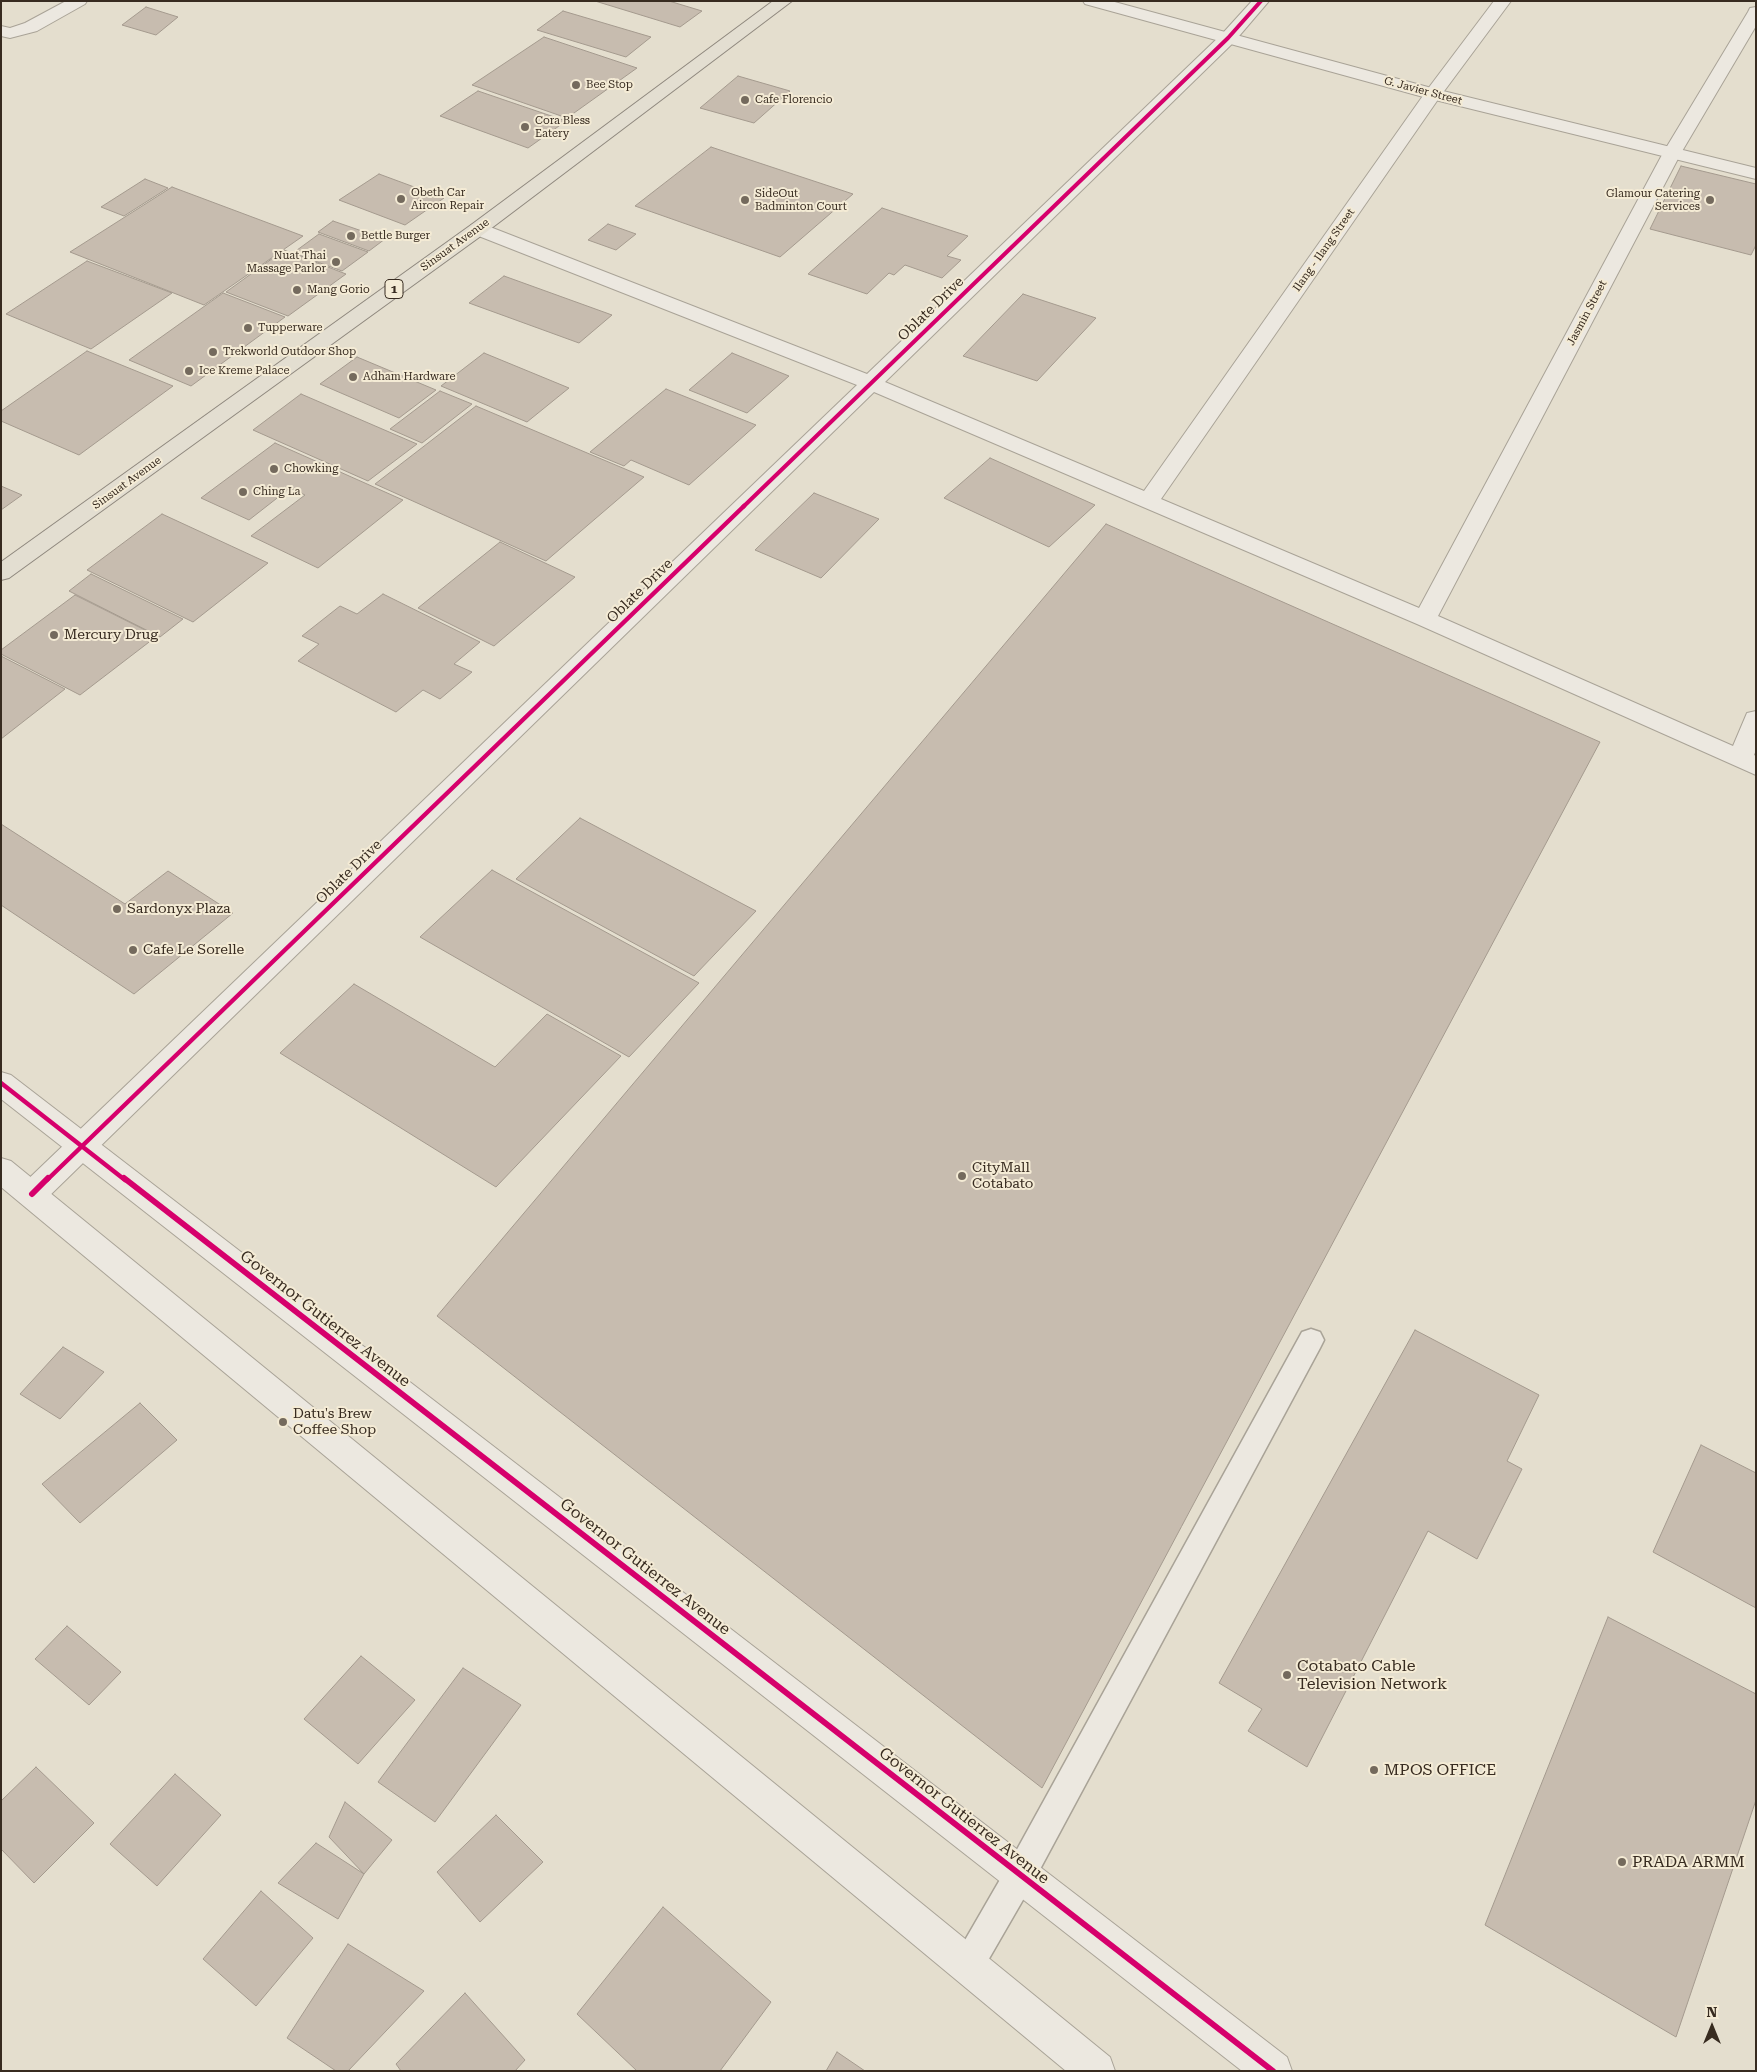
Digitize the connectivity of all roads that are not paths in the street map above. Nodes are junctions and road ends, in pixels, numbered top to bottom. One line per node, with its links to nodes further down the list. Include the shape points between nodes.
1 (79, 1): 7 (street, via 31,27)
2 (1091, 1): 8 (street, G. Javier Street)
3 (1261, 1): 8 (street, Oblate Drive)
4 (1503, 1): 9 (street, Ilang - Ilang Street)
5 (777, 2): 12 (main road, Sinsuat Avenue / 1)
6 (1756, 12): 10 (street, Jasmin Street)
7 (1, 32)
8 (1228, 38): 9 (street, G. Javier Street); 13 (street, Oblate Drive)
9 (1433, 94): 10 (street, G. Javier Street); 14 (street, Ilang - Ilang Street)
10 (1672, 152): 11 (street, G. Javier Street); 16 (street, Jasmin Street)
11 (1756, 174)
12 (478, 228): 13 (street); 15 (main road, Sinsuat Avenue / 1)
13 (871, 383): 14 (street); 20 (street, Oblate Drive)
14 (1148, 502): 16 (street)
15 (1, 573)
16 (1425, 619): 18 (street)
17 (1756, 719): 18 (street)
18 (1748, 762)
19 (1, 1083): 20 (street, Governor Gutierrez Avenue)
20 (82, 1146): 22 (street, Oblate Drive); 24 (street, Governor Gutierrez Avenue)
21 (1, 1170): 22 (street)
22 (32, 1194): 25 (street)
23 (1311, 1340): 24 (lane)
24 (1020, 1875): 25 (lane); 27 (street, Governor Gutierrez Avenue)
25 (968, 1965): 26 (street)
26 (1096, 2071)
27 (1273, 2071)

